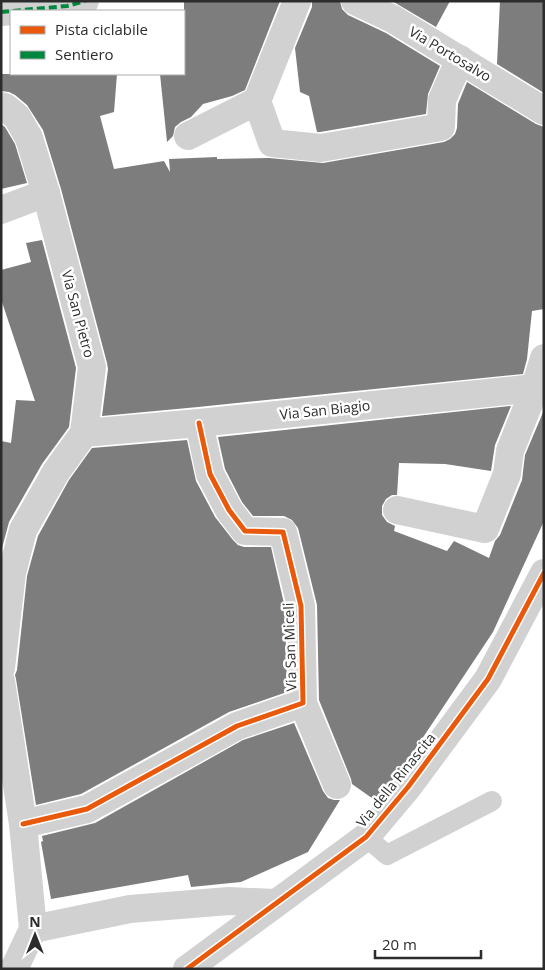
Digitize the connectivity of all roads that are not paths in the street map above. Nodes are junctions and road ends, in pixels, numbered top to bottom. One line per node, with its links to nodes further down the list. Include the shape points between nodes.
1 (85, 1): 4 (street)
2 (297, 1): 6 (street)
3 (355, 1): 5 (street, Via Portosalvo)
4 (23, 10)
5 (460, 59): 6 (street, via 442,100 441,127 321,148 272,143); 8 (street, Via Portosalvo)
6 (257, 101): 9 (street)
7 (1, 106): 10 (street, Via San Pietro, via 17,117 29,138)
8 (544, 110)
9 (188, 136)
10 (46, 193): 11 (street); 15 (street, Via San Pietro, via 92,367)
11 (1, 210)
12 (544, 358): 13 (street)
13 (536, 388): 14 (street, Via San Biagio); 16 (street, via 510,451 507,474 484,529)
14 (199, 423): 15 (street, Via San Biagio); 20 (street, Via San Miceli, via 210,474 229,510 245,531 283,532 302,606)
15 (84, 433): 18 (street, Via San Pietro, via 56,472 23,530 12,573)
16 (397, 510)
17 (544, 573): 24 (street, Via della Rinascita, via 488,679 408,787)
18 (1, 668)
19 (1, 681): 23 (street)
20 (303, 703): 21 (street); 23 (street, Via San Miceli, via 237,726 87,809)
21 (337, 785)
22 (492, 801): 24 (lane, via 387,855)
23 (23, 824): 26 (street)
24 (366, 837): 25 (street, Via della Rinascita)
25 (276, 903): 26 (street, via 229,901 130,909); 28 (street, Via della Rinascita)
26 (34, 929): 27 (street)
27 (10, 963)
28 (187, 969)

